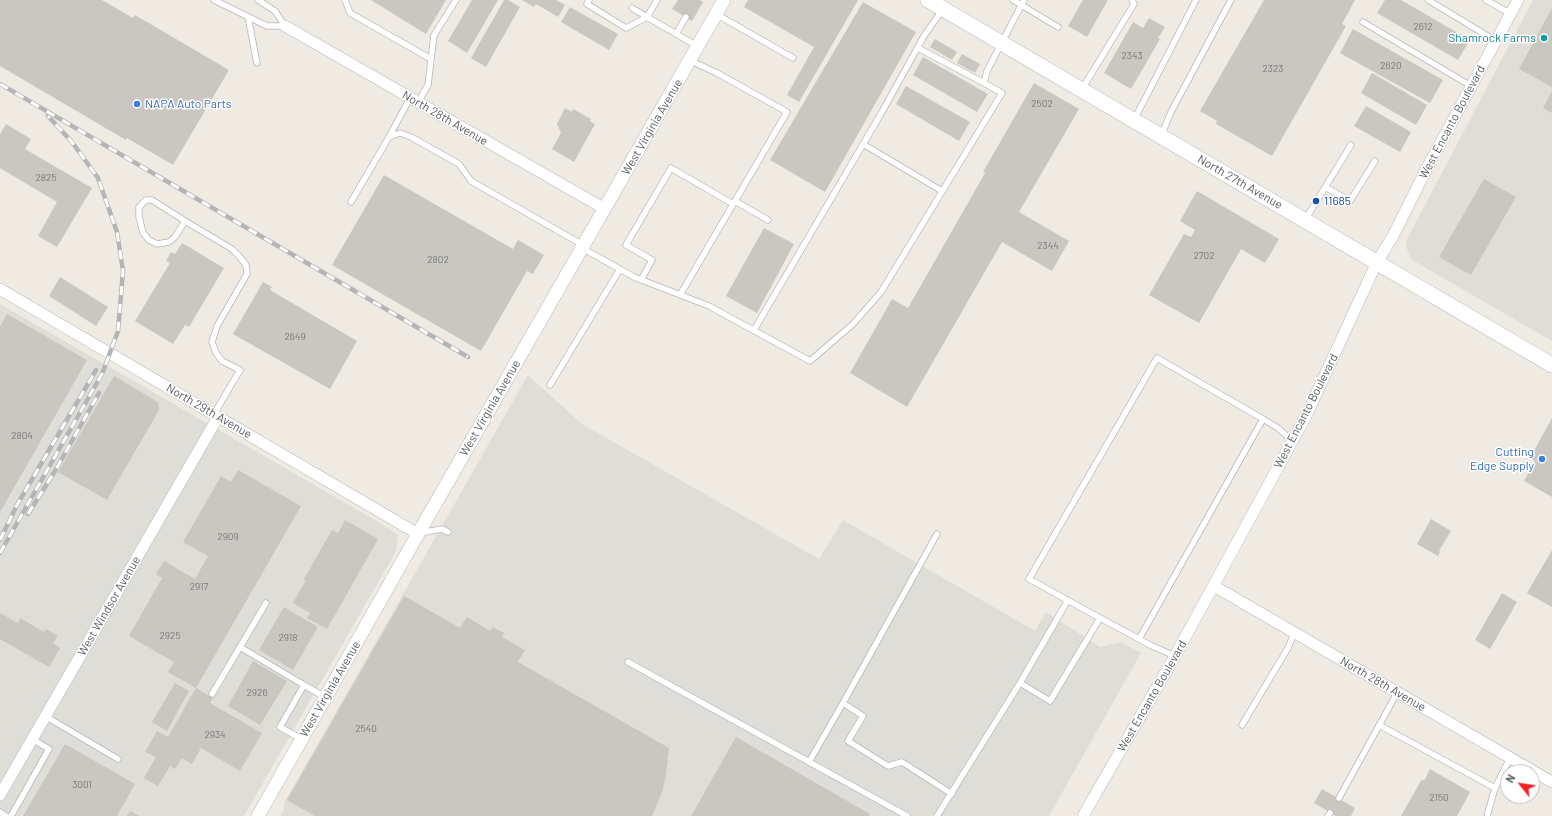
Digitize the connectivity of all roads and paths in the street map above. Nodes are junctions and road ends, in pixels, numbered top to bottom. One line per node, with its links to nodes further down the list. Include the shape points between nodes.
1 (214, 0): 21 (lane)
2 (258, 0): 25 (lane, via 275,11)
3 (345, 0): 33 (lane, via 350,13)
4 (456, 0): 33 (lane, via 434,35)
5 (589, 0): 22 (lane, via 587,4 626,28)
6 (656, 0): 22 (lane)
7 (724, 0): 19 (street, West Virginia Avenue)
8 (928, 0): 18 (main road, North 27th Avenue)
9 (1013, 0): 16 (lane)
10 (1132, 0): 38 (lane, via 1134,4)
11 (1196, 0): 40 (lane)
12 (1232, 0): 41 (lane, via 1171,112)
13 (1428, 0): 28 (lane)
14 (1486, 0): 20 (lane)
15 (1518, 0): 20 (street, West Encanto Boulevard)
16 (1023, 2): 26 (lane); 29 (lane)
17 (632, 8): 22 (lane)
18 (943, 8): 29 (main road, North 27th Avenue); 31 (lane)
19 (716, 14): 30 (street, West Virginia Avenue); 32 (lane)
20 (1511, 14): 28 (street, West Encanto Boulevard)
21 (248, 16): 25 (lane, via 267,26); 35 (lane)
22 (647, 17): 27 (lane)
23 (686, 17): 27 (lane)
24 (1363, 22): 37 (lane)
25 (285, 26): 39 (street, North 28th Avenue)
26 (1058, 27)
27 (676, 34): 30 (lane)
28 (1496, 41): 37 (street, West Encanto Boulevard)
29 (1001, 43): 36 (lane, via 987,70); 38 (main road, North 27th Avenue)
30 (697, 46): 34 (street, West Virginia Avenue)
31 (918, 48): 36 (lane); 43 (lane)
32 (793, 58)
33 (431, 60): 39 (lane, via 428,85)
34 (689, 60): 49 (lane, via 787,112); 50 (street, West Virginia Avenue)
35 (257, 63)
36 (984, 83): 47 (lane, via 1002,93)
37 (1471, 86): 55 (street, West Encanto Boulevard)
38 (1082, 90): 40 (main road, North 27th Avenue)
39 (414, 100): 42 (lane); 50 (street, North 28th Avenue)
40 (1133, 120): 41 (main road, North 27th Avenue)
41 (1161, 136): 53 (main road, North 27th Avenue)
42 (389, 137): 48 (lane); 54 (lane, via 400,133 411,137 459,164 471,181)
43 (863, 144): 47 (lane); 60 (lane)
44 (1351, 145): 46 (lane)
45 (1375, 160): 46 (lane, via 1350,201)
46 (1325, 187): 53 (lane)
47 (942, 191): 60 (lane, via 881,292 853,324 810,361)
48 (351, 202)
49 (734, 203): 52 (lane); 57 (lane, via 671,168 626,245 652,260); 59 (lane)
50 (605, 209): 54 (street, West Virginia Avenue)
51 (185, 220): 51 (lane, via 152,200 146,200 139,208 143,233 157,244 169,242 175,237); 63 (lane, via 232,249 246,265 247,274 217,326 212,342 222,361 240,370)
52 (768, 220)
53 (1305, 220): 55 (main road, North 27th Avenue)
54 (583, 247): 56 (lane); 67 (street, West Virginia Avenue)
55 (1377, 262): 61 (main road, North 27th Avenue); 65 (street, West Encanto Boulevard, via 1312,404)
56 (620, 269): 57 (lane); 62 (lane)
57 (641, 280): 59 (lane)
58 (0, 289): 63 (street, North 29th Avenue)
59 (680, 295): 60 (lane, via 709,306)
60 (754, 330)
61 (1552, 365)
62 (550, 385)
63 (216, 416): 67 (street, North 29th Avenue); 84 (street, West Windsor Avenue)
64 (1263, 419): 65 (lane); 70 (lane, via 1157,358 1029,579); 74 (lane)
65 (1292, 441): 69 (street, West Encanto Boulevard)
66 (448, 532): 67 (lane, via 442,529)
67 (418, 534): 82 (street, West Virginia Avenue)
68 (937, 534): 83 (lane)
69 (1214, 586): 73 (street, North 28th Avenue); 76 (street, West Encanto Boulevard)
70 (1068, 600): 72 (lane); 78 (lane)
71 (266, 603): 75 (lane)
72 (1100, 618): 74 (lane); 78 (lane, via 1050,701)
73 (1294, 633): 80 (street, North 28th Avenue); 85 (lane, via 1288,648)
74 (1139, 639): 76 (lane)
75 (240, 647): 79 (lane); 81 (lane)
76 (1175, 656): 103 (street, West Encanto Boulevard)
77 (628, 662): 91 (lane)
78 (1020, 683): 94 (lane)
79 (304, 685): 82 (lane); 88 (lane, via 280,727)
80 (1397, 693): 86 (lane); 89 (street, North 28th Avenue)
81 (212, 694)
82 (326, 697): 88 (street, West Virginia Avenue)
83 (844, 703): 91 (lane); 94 (lane, via 863,716 848,741 888,766 902,762)
84 (45, 716): 87 (street, West Windsor Avenue); 90 (lane)
85 (1242, 725)
86 (1379, 725): 93 (lane); 96 (lane)
87 (32, 739): 95 (street, West Windsor Avenue); 99 (lane, via 49,749)
88 (301, 740): 100 (street, West Virginia Avenue)
89 (1510, 758): 92 (street, North 28th Avenue); 93 (lane)
90 (118, 759)
91 (809, 762): 101 (lane)
92 (1552, 782)
93 (1495, 788): 104 (lane)
94 (952, 794): 102 (lane)
95 (0, 795)
96 (1339, 798)
97 (0, 812): 98 (lane)
98 (6, 816)
99 (11, 816)
100 (258, 816)
101 (907, 816)
102 (937, 816)
103 (1083, 816)
104 (1487, 816)

